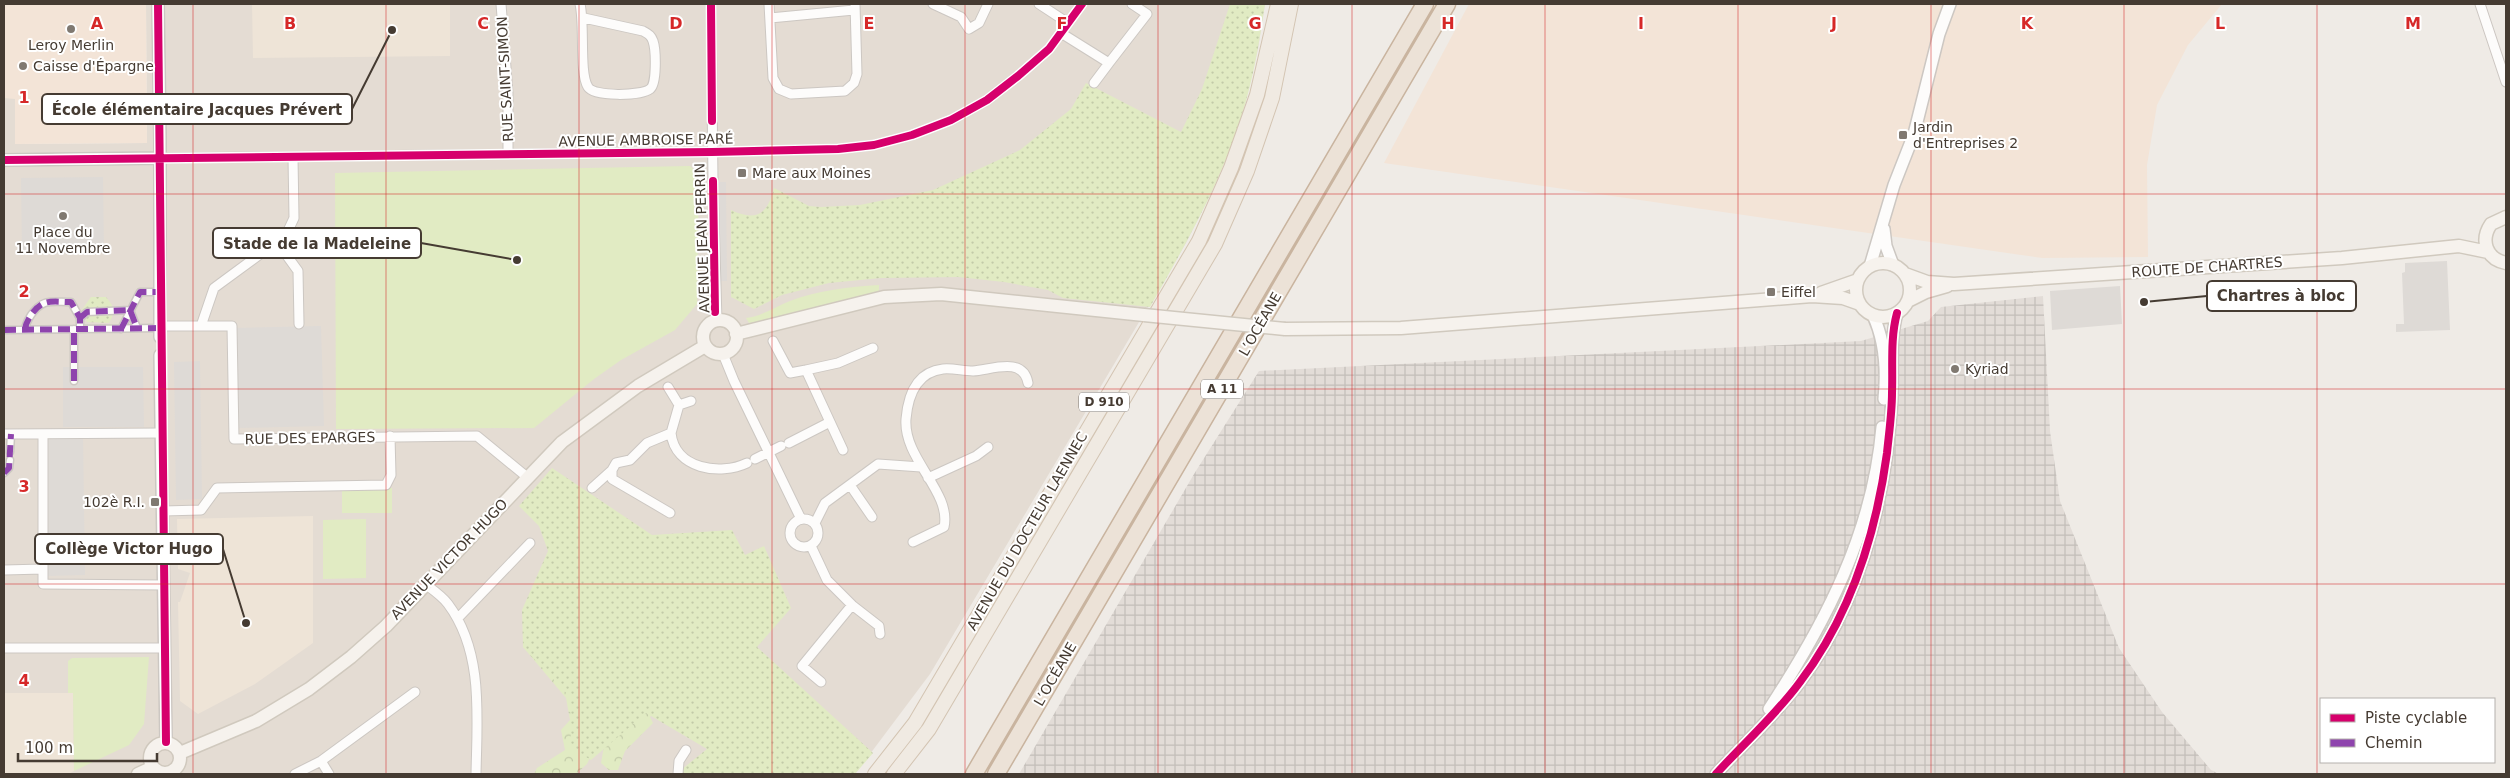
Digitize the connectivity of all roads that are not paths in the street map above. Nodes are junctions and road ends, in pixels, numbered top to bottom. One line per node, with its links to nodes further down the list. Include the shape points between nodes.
1 (158, 4): 28 (street)
2 (501, 4): 26 (street, RUE SAINT-SIMON, via 508,93)
3 (580, 4): 18 (street)
4 (711, 4): 25 (street, AVENUE JEAN PERRIN)
5 (769, 4): 19 (street)
6 (933, 4): 7 (street, via 961,17 969,29 979,23)
7 (988, 4)
8 (1039, 4): 20 (street)
9 (1082, 4): 20 (street, AVENUE AMBROISE PARÉ)
10 (1132, 4): 22 (street, via 1147,14)
11 (1278, 4): 123 (main road, AVENUE DU DOCTEUR LAENNEC / D 910, via 1257,95 1231,168 1199,241 915,723)
12 (1291, 4): 124 (main road, AVENUE DU DOCTEUR LAENNEC / D 910, via 1272,98 1247,171 1215,244 929,729)
13 (1425, 4): 125 (highway, L’OCÉANE / A 11)
14 (1447, 4): 126 (highway, L’OCÉANE / A 11)
15 (1950, 4): 31 (street, via 1939,34 1914,134)
16 (2480, 4): 23 (street)
17 (854, 7): 19 (street); 19 (street, via 857,74 854,83 845,91 791,94 779,89 773,78)
18 (584, 18): 18 (street, via 584,78 588,89 597,94 643,93 651,88 655,81 651,35)
19 (770, 18)
20 (1068, 23): 21 (street, AVENUE AMBROISE PARÉ)
21 (1061, 33): 22 (street); 25 (street, AVENUE AMBROISE PARÉ, via 1049,48 987,100 951,120 912,135 838,150)
22 (1109, 63): 24 (street)
23 (2506, 82)
24 (1094, 84)
25 (712, 152): 26 (street, AVENUE AMBROISE PARÉ); 50 (street, AVENUE JEAN PERRIN)
26 (508, 154): 27 (street, AVENUE AMBROISE PARÉ)
27 (293, 157): 28 (street, AVENUE AMBROISE PARÉ); 33 (street, via 294,218 286,235)
28 (160, 158): 29 (street); 42 (street)
29 (4, 160)
30 (2506, 217): 32 (main road, ROUTE DE CHARTRES, via 2491,224)
31 (1882, 222): 36 (street); 37 (street)
32 (2487, 230): 34 (main road, ROUTE DE CHARTRES); 35 (main road, via 2485,245)
33 (277, 242): 51 (street, via 298,271); 52 (street, via 214,288)
34 (2459, 246): 35 (main road, ROUTE DE CHARTRES); 41 (main road, ROUTE DE CHARTRES, via 2342,258)
35 (2488, 252): 38 (main road)
36 (1893, 265): 37 (main road); 39 (main road)
37 (1870, 266): 40 (main road)
38 (2505, 266)
39 (1905, 274): 41 (main road, via 1925,281); 44 (main road, via 1910,285)
40 (1858, 280): 43 (main road); 45 (main road, via 1856,292)
41 (1954, 284): 44 (main road)
42 (160, 292): 46 (street, via 140,292); 58 (street)
43 (1812, 296): 45 (main road, via 1843,298); 59 (main road, bridge, via 1401,328 1285,329 941,294 893,296)
44 (1908, 301): 47 (main road)
45 (1860, 304): 48 (main road)
46 (130, 310): 49 (street, via 87,312); 53 (street); 56 (street)
47 (1897, 313): 48 (main road, via 1885,317); 111 (street, via 1892,332 1892,396 1884,477 1867,550 1826,644 1799,683)
48 (1873, 315): 103 (street, via 1881,333 1884,352 1885,391 1880,446 1862,524)
49 (80, 318): 54 (street, via 71,302 44,302 39,304); 55 (street)
50 (717, 321): 59 (main road, via 732,325); 61 (main road, via 705,330)
51 (299, 324)
52 (201, 326): 58 (street, RUE DES EPARGES); 76 (street, RUE DES EPARGES, via 232,326 234,439)
53 (137, 328): 56 (street); 58 (street)
54 (25, 329): 55 (street); 57 (street)
55 (77, 329): 56 (street); 66 (street)
56 (121, 329)
57 (4, 330)
58 (160, 330)
59 (736, 334): 63 (main road, via 732,349)
60 (774, 341): 65 (street, via 790,374)
61 (705, 346): 63 (main road); 85 (main road, AVENUE VICTOR HUGO, via 597,415 562,442)
62 (873, 348): 65 (street, via 838,363)
63 (723, 354): 80 (street)
64 (160, 355): 72 (street)
65 (806, 370): 71 (street)
66 (74, 381)
67 (1028, 383): 82 (street, via 1027,376 1017,367 1004,366 973,371 942,369 920,379 911,391 906,420 907,433)
68 (668, 387): 70 (street)
69 (691, 401): 70 (street)
70 (678, 405): 73 (street)
71 (830, 422): 78 (street); 80 (street)
72 (162, 433): 75 (street); 89 (street)
73 (671, 433): 80 (street, via 673,444 682,456 695,464 722,470 737,468); 83 (street, via 647,443 630,460 616,463)
74 (8, 434): 75 (street); 79 (street)
75 (43, 434): 98 (street)
76 (390, 436): 85 (street, RUE DES EPARGES, via 477,436); 89 (street, via 391,475 386,485 216,488 201,510)
77 (988, 447): 86 (street)
78 (843, 450)
79 (10, 452)
80 (768, 452): 92 (street)
81 (10, 460): 84 (street)
82 (921, 468): 86 (street); 87 (street, via 878,464)
83 (612, 470): 88 (street); 90 (street, via 612,479)
84 (4, 473)
85 (527, 477): 100 (main road, AVENUE VICTOR HUGO)
86 (928, 478): 94 (street, via 942,503 946,517 944,527)
87 (850, 485): 91 (street); 93 (street, via 825,503)
88 (592, 488)
89 (163, 511): 101 (street)
90 (670, 513)
91 (872, 517)
92 (800, 519): 93 (street); 96 (street, via 791,528 791,537 801,547)
93 (815, 523): 96 (street, via 819,533)
94 (913, 542)
95 (530, 543): 104 (street)
96 (811, 546): 102 (street, via 828,580)
97 (4, 561): 99 (street)
98 (43, 569): 99 (street); 101 (street, via 43,584)
99 (4, 570)
100 (425, 584): 104 (street, via 447,602); 114 (main road, AVENUE VICTOR HUGO, via 386,626 309,689 256,721)
101 (164, 585): 108 (street)
102 (852, 605): 105 (street, via 879,626); 109 (street, via 802,666)
103 (1826, 616): 106 (street); 111 (street)
104 (458, 618): 121 (street, via 470,648 476,695)
105 (880, 634)
106 (1820, 640)
107 (4, 648): 108 (street)
108 (164, 648): 112 (street)
109 (821, 682)
110 (415, 692): 115 (street)
111 (1750, 737): 127 (street)
112 (166, 742): 114 (main road); 116 (main road, via 153,748 150,758)
113 (686, 750): 122 (street, via 679,761)
114 (180, 753): 117 (main road, via 177,766)
115 (321, 761): 119 (street); 120 (street)
116 (153, 767): 117 (main road); 118 (main road)
117 (165, 773)
118 (138, 774)
119 (295, 774)
120 (329, 774)
121 (476, 774)
122 (678, 774)
123 (875, 774)
124 (894, 774)
125 (974, 774)
126 (996, 774)
127 (1716, 774)

